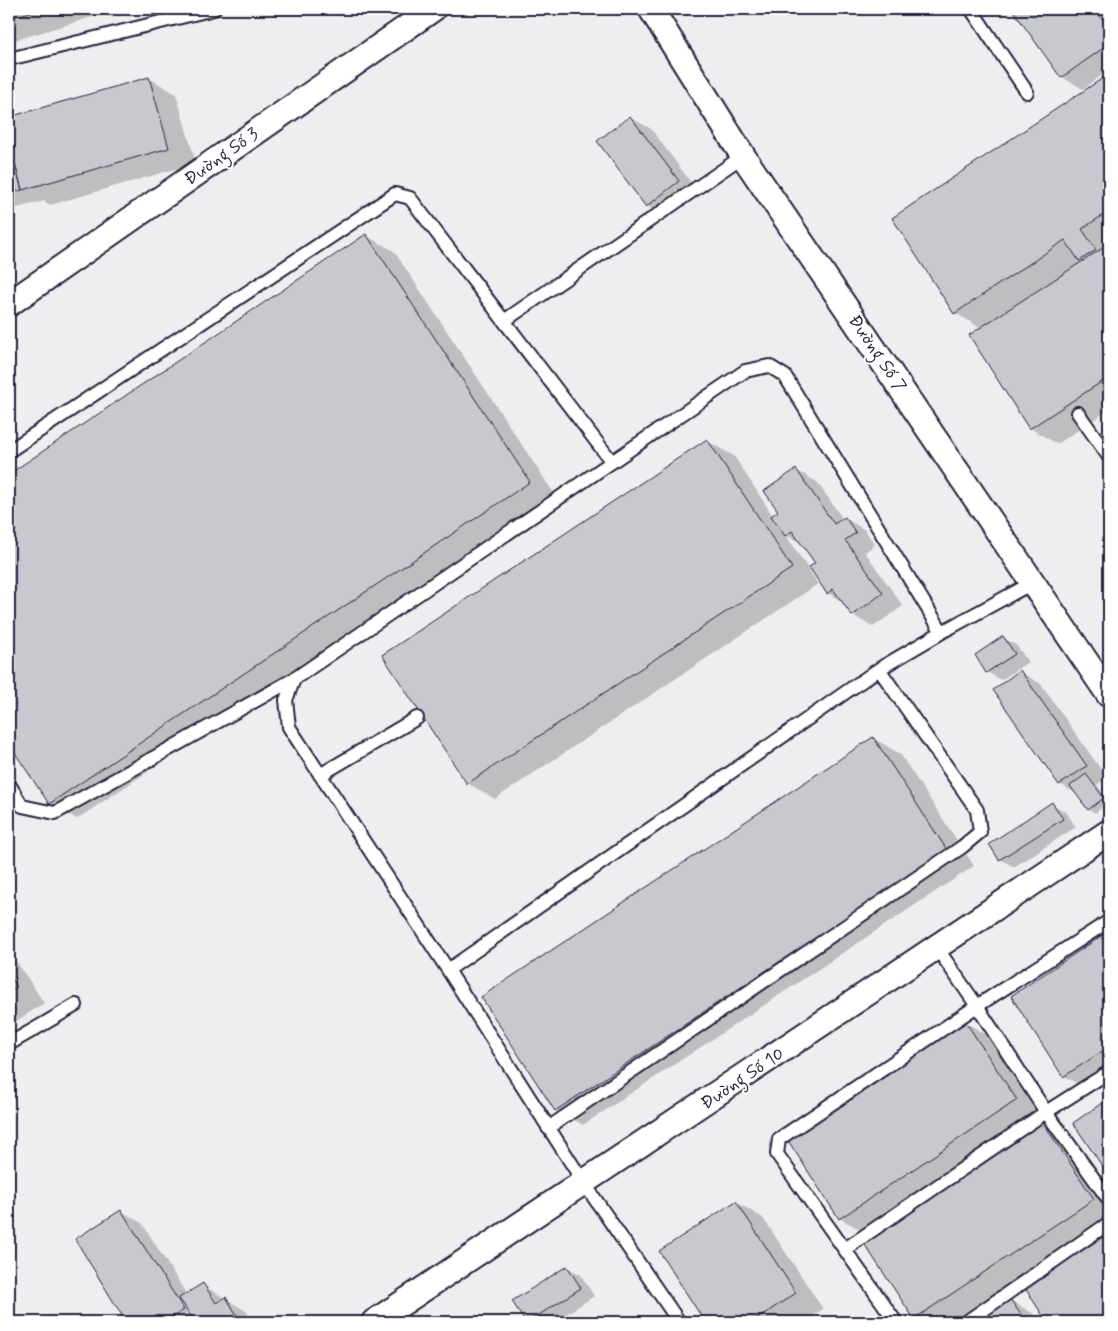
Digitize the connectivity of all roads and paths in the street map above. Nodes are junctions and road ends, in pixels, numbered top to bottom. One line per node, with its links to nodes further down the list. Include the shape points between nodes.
1 (214, 9): 5 (lane)
2 (433, 9): 8 (street, Đường Số 3)
3 (651, 9): 7 (street, Đường Số 7)
4 (971, 9): 6 (lane)
5 (9, 60)
6 (1027, 92)
7 (743, 156): 9 (lane); 14 (street, Đường Số 7)
8 (9, 304)
9 (504, 321): 11 (lane, via 410,198 395,194); 13 (lane)
10 (1078, 413): 12 (lane)
11 (9, 451)
12 (1109, 457)
13 (612, 462): 15 (lane, via 745,371 770,366 785,376); 17 (lane)
14 (1034, 582): 15 (lane); 18 (street, Đường Số 7)
15 (942, 632): 16 (lane)
16 (879, 669): 25 (lane); 31 (lane, via 977,810 980,832)
17 (294, 678): 20 (lane, via 286,700 289,727); 21 (lane, via 55,814 22,806)
18 (1109, 695)
19 (417, 718): 20 (lane)
20 (320, 775): 25 (lane)
21 (9, 784)
22 (1109, 832): 24 (street, Đường Số 10)
23 (1109, 922): 27 (lane)
24 (937, 948): 27 (lane); 32 (street, Đường Số 10)
25 (448, 970): 31 (lane)
26 (76, 1005): 28 (lane)
27 (977, 1006): 30 (lane); 35 (lane, via 779,1140 777,1154)
28 (9, 1044)
29 (1109, 1072): 30 (lane)
30 (1046, 1112): 33 (lane); 35 (lane)
31 (548, 1128): 32 (lane)
32 (584, 1183): 36 (street, Đường Số 10); 37 (lane)
33 (1109, 1200)
34 (1109, 1223): 39 (lane)
35 (845, 1249): 38 (lane)
36 (374, 1322)
37 (679, 1322)
38 (896, 1322)
39 (966, 1322)

